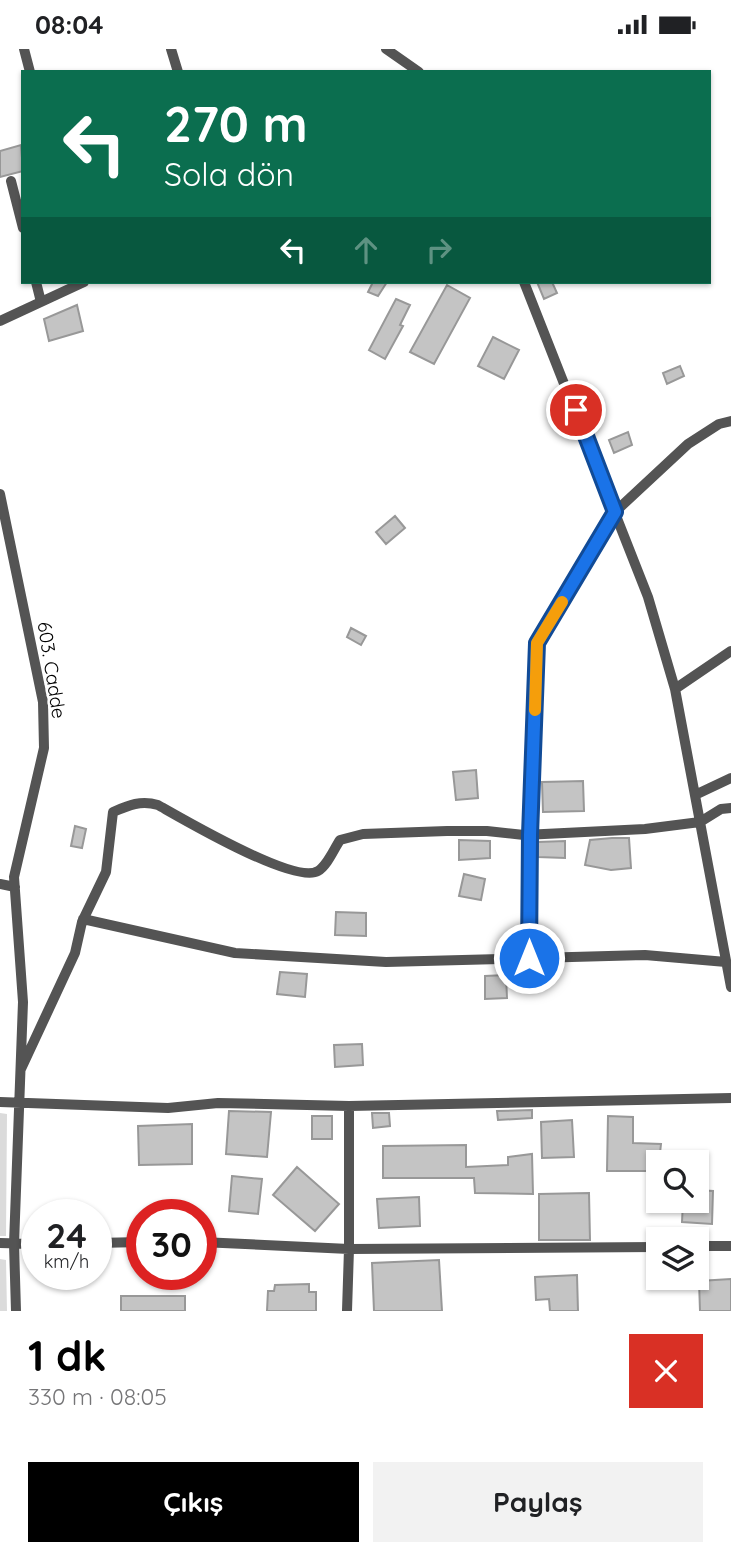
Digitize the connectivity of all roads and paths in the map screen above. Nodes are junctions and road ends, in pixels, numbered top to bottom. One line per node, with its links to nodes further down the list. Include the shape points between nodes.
1 (24, 49): 4 (street)
2 (171, 49): 5 (street)
3 (386, 49): 6 (street)
4 (29, 70)
5 (177, 70)
6 (416, 70)
7 (11, 181): 8 (street)
8 (21, 220)
9 (36, 284): 12 (street)
10 (80, 284): 12 (street)
11 (525, 284): 16 (street)
12 (41, 302): 13 (street)
13 (0, 321)
14 (731, 421): 16 (street, via 688,444)
15 (0, 494): 25 (street, 603. Cadde, via 43,702 44,748)
16 (615, 512): 18 (street, via 648,597); 23 (street, via 537,643)
17 (731, 652): 18 (street)
18 (675, 689): 20 (street)
19 (731, 778): 20 (street)
20 (695, 795): 22 (street)
21 (731, 808): 22 (street)
22 (700, 822): 23 (street); 28 (street)
23 (530, 835): 26 (street, via 447,831 363,834 340,840 320,871 298,873 145,801 113,812 106,872); 27 (street)
24 (0, 884): 25 (street)
25 (15, 887): 30 (street, 603. Cadde, via 23,1002)
26 (83, 919): 27 (street, via 235,953 386,963); 30 (street, via 75,953)
27 (529, 958): 28 (street, via 645,955)
28 (726, 962): 29 (street)
29 (731, 987)
30 (21, 1069): 33 (street, 603. Cadde)
31 (731, 1098): 34 (street)
32 (0, 1102): 33 (street)
33 (20, 1104): 34 (street); 37 (street, 603. Cadde)
34 (349, 1106): 42 (street)
35 (0, 1243): 37 (street)
36 (217, 1243): 42 (street)
37 (14, 1244): 38 (street); 43 (street, 603. Cadde)
38 (21, 1244)
39 (731, 1246): 41 (street)
40 (646, 1247): 42 (street)
41 (709, 1247)
42 (349, 1249): 44 (street)
43 (16, 1311)
44 (347, 1311)

